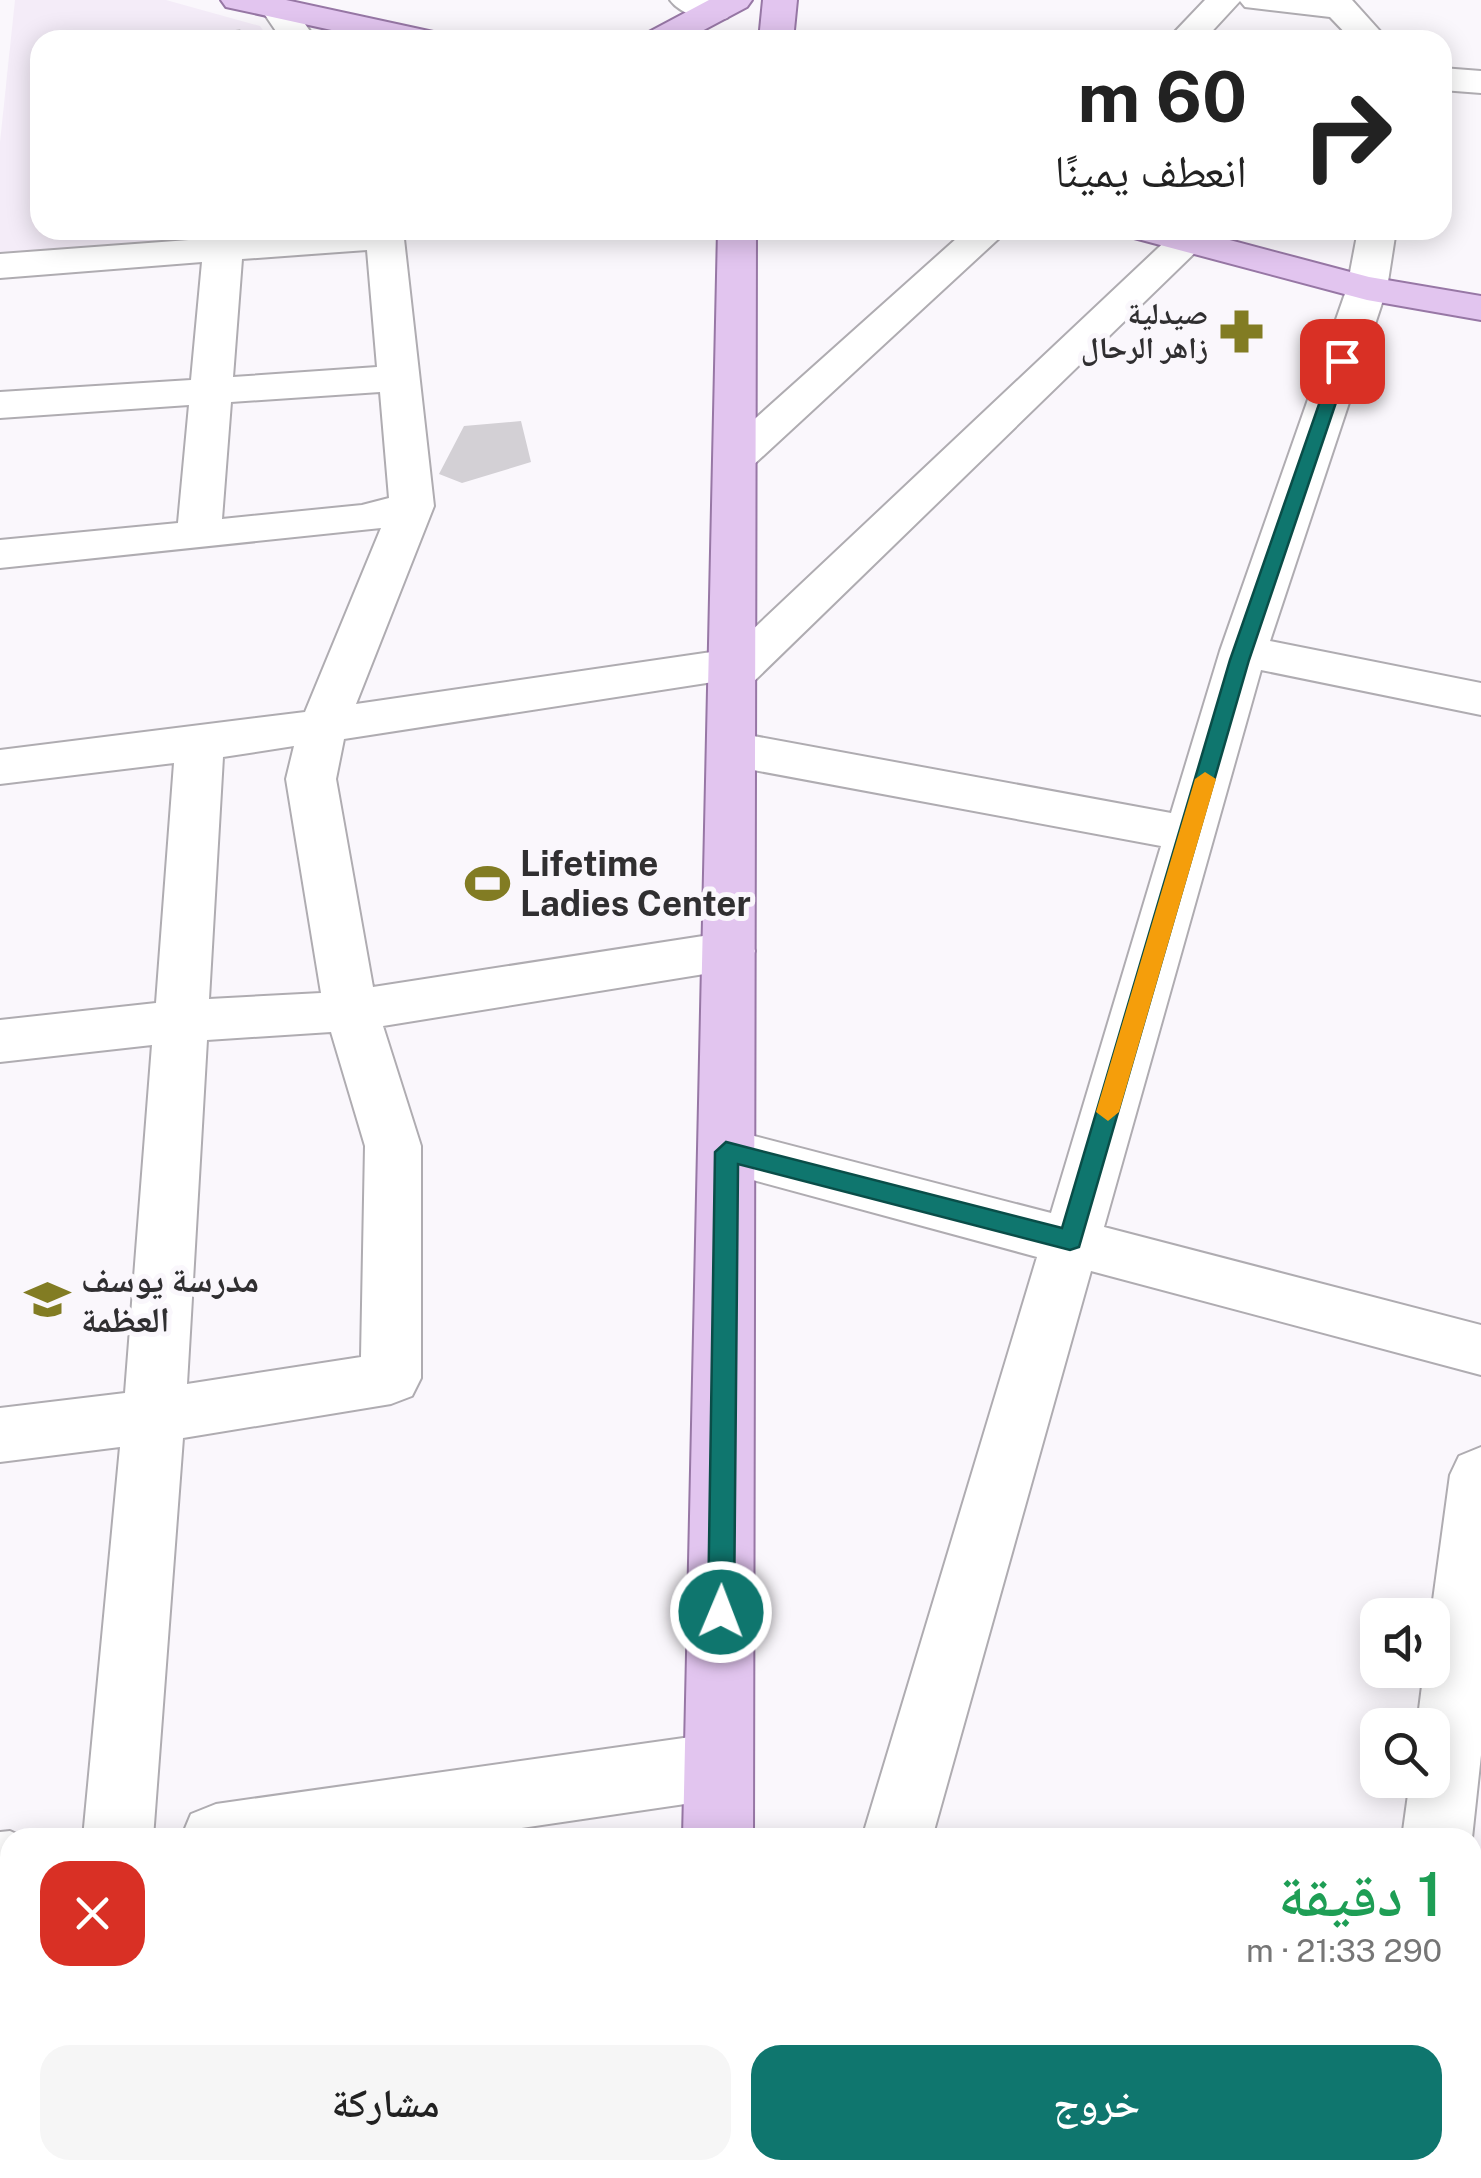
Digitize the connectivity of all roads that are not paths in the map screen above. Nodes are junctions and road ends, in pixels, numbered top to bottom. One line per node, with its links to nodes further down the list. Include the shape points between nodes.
1 (238, 0): 7 (main road)
2 (780, 0): 12 (main road)
3 (1224, 0): 13 (street)
4 (1257, 0): 6 (street)
5 (719, 3): 10 (main road); 11 (main road)
6 (1336, 4): 14 (street)
7 (278, 8): 8 (street); 9 (main road)
8 (292, 30)
9 (380, 30)
10 (675, 30)
11 (731, 30)
12 (777, 30)
13 (1194, 30)
14 (1361, 30)
15 (1452, 80): 16 (street)
16 (1481, 82)
17 (320, 240): 24 (street)
18 (385, 240): 28 (street)
19 (737, 240): 31 (main road)
20 (978, 240): 31 (street)
21 (1163, 240): 36 (street)
22 (1187, 240): 26 (main road)
23 (1375, 240): 26 (street)
24 (223, 249): 25 (street); 29 (street)
25 (0, 266)
26 (1366, 288): 27 (main road); 35 (street)
27 (1481, 308)
28 (399, 378): 29 (street); 32 (street)
29 (210, 391): 30 (street); 33 (street)
30 (0, 405)
31 (734, 459): 36 (main road)
32 (412, 506): 33 (street, via 362,519); 38 (street)
33 (199, 535): 34 (street)
34 (0, 554)
35 (1243, 651): 37 (street); 42 (street)
36 (732, 670): 38 (street); 40 (main road)
37 (1481, 698)
38 (323, 726): 39 (street); 44 (street, via 311,780)
39 (200, 744): 41 (street); 45 (street)
40 (732, 749): 42 (street); 43 (main road)
41 (0, 766)
42 (1189, 834): 48 (street)
43 (729, 951): 44 (street); 47 (main road)
44 (352, 1010): 45 (street); 50 (street, via 394,1146 391,1378)
45 (181, 1021): 46 (street); 50 (street)
46 (0, 1040)
47 (726, 1152): 48 (street); 53 (main road)
48 (1070, 1240): 49 (street); 57 (street)
49 (1481, 1350)
50 (154, 1416): 51 (street); 54 (street)
51 (0, 1435)
52 (1481, 1475): 58 (street)
53 (719, 1766): 55 (street); 56 (main road)
54 (119, 1828)
55 (286, 1828)
56 (718, 1828)
57 (900, 1828)
58 (1438, 1828)

